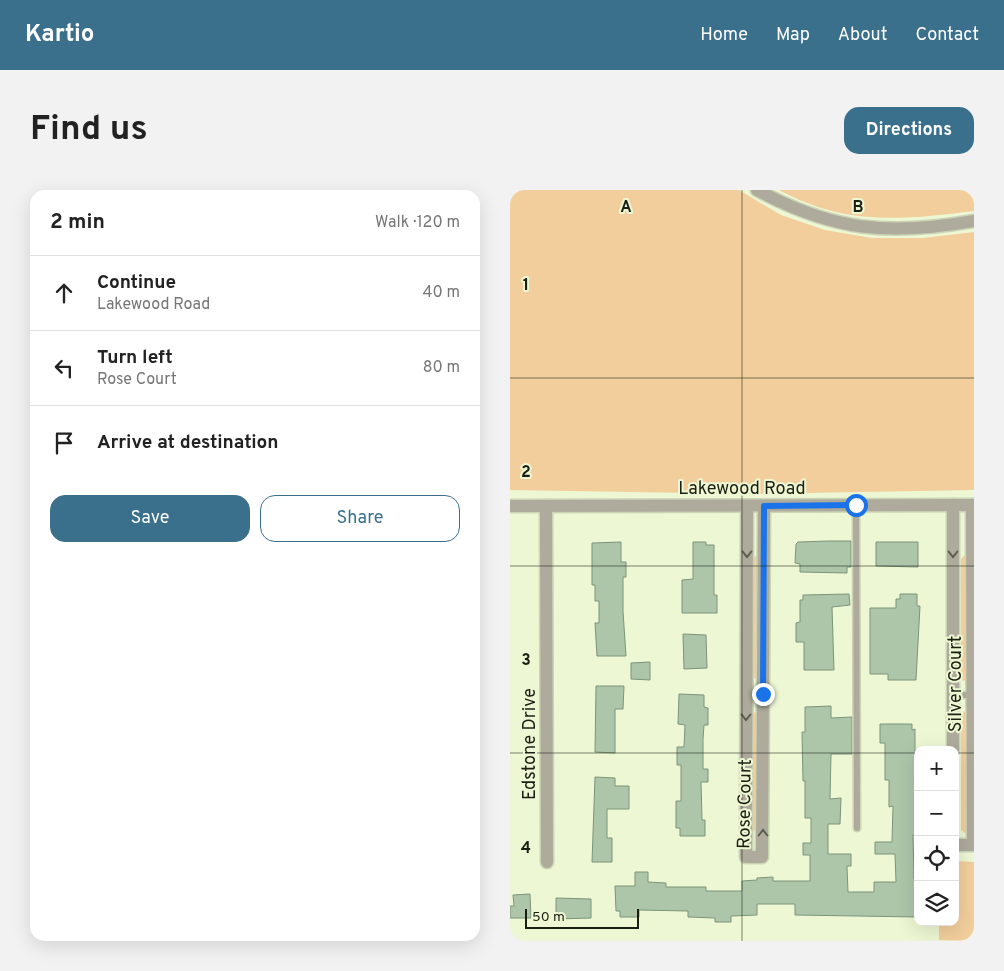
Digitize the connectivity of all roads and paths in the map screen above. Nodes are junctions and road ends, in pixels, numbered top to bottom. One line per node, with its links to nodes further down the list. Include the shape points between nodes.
1 (757, 190): 2 (street, via 781,203 852,226 889,230)
2 (974, 221)
3 (856, 505): 4 (street, Lakewood Road); 9 (street, Lakewood Road); 15 (lane)
4 (953, 505): 5 (street, Lakewood Road); 12 (street, Silver Court, one-way to 12)
5 (973, 505): 13 (street, Silver Court)
6 (510, 506): 7 (street, Lakewood Road)
7 (546, 506): 8 (street, Lakewood Road); 17 (street, Edstone Drive)
8 (747, 506): 9 (street, Lakewood Road); 10 (street, Rose Court, one-way to 10)
9 (764, 506): 11 (street, Rose Court)
10 (746, 694): 11 (lane); 11 (street, Rose Court, one-way to 11, via 746,857 762,857)
11 (763, 694)
12 (953, 695): 13 (lane); 14 (street, Silver Court)
13 (972, 695): 16 (street, Silver Court, via 972,845)
14 (953, 746)
15 (856, 828)
16 (959, 845)
17 (547, 862)

